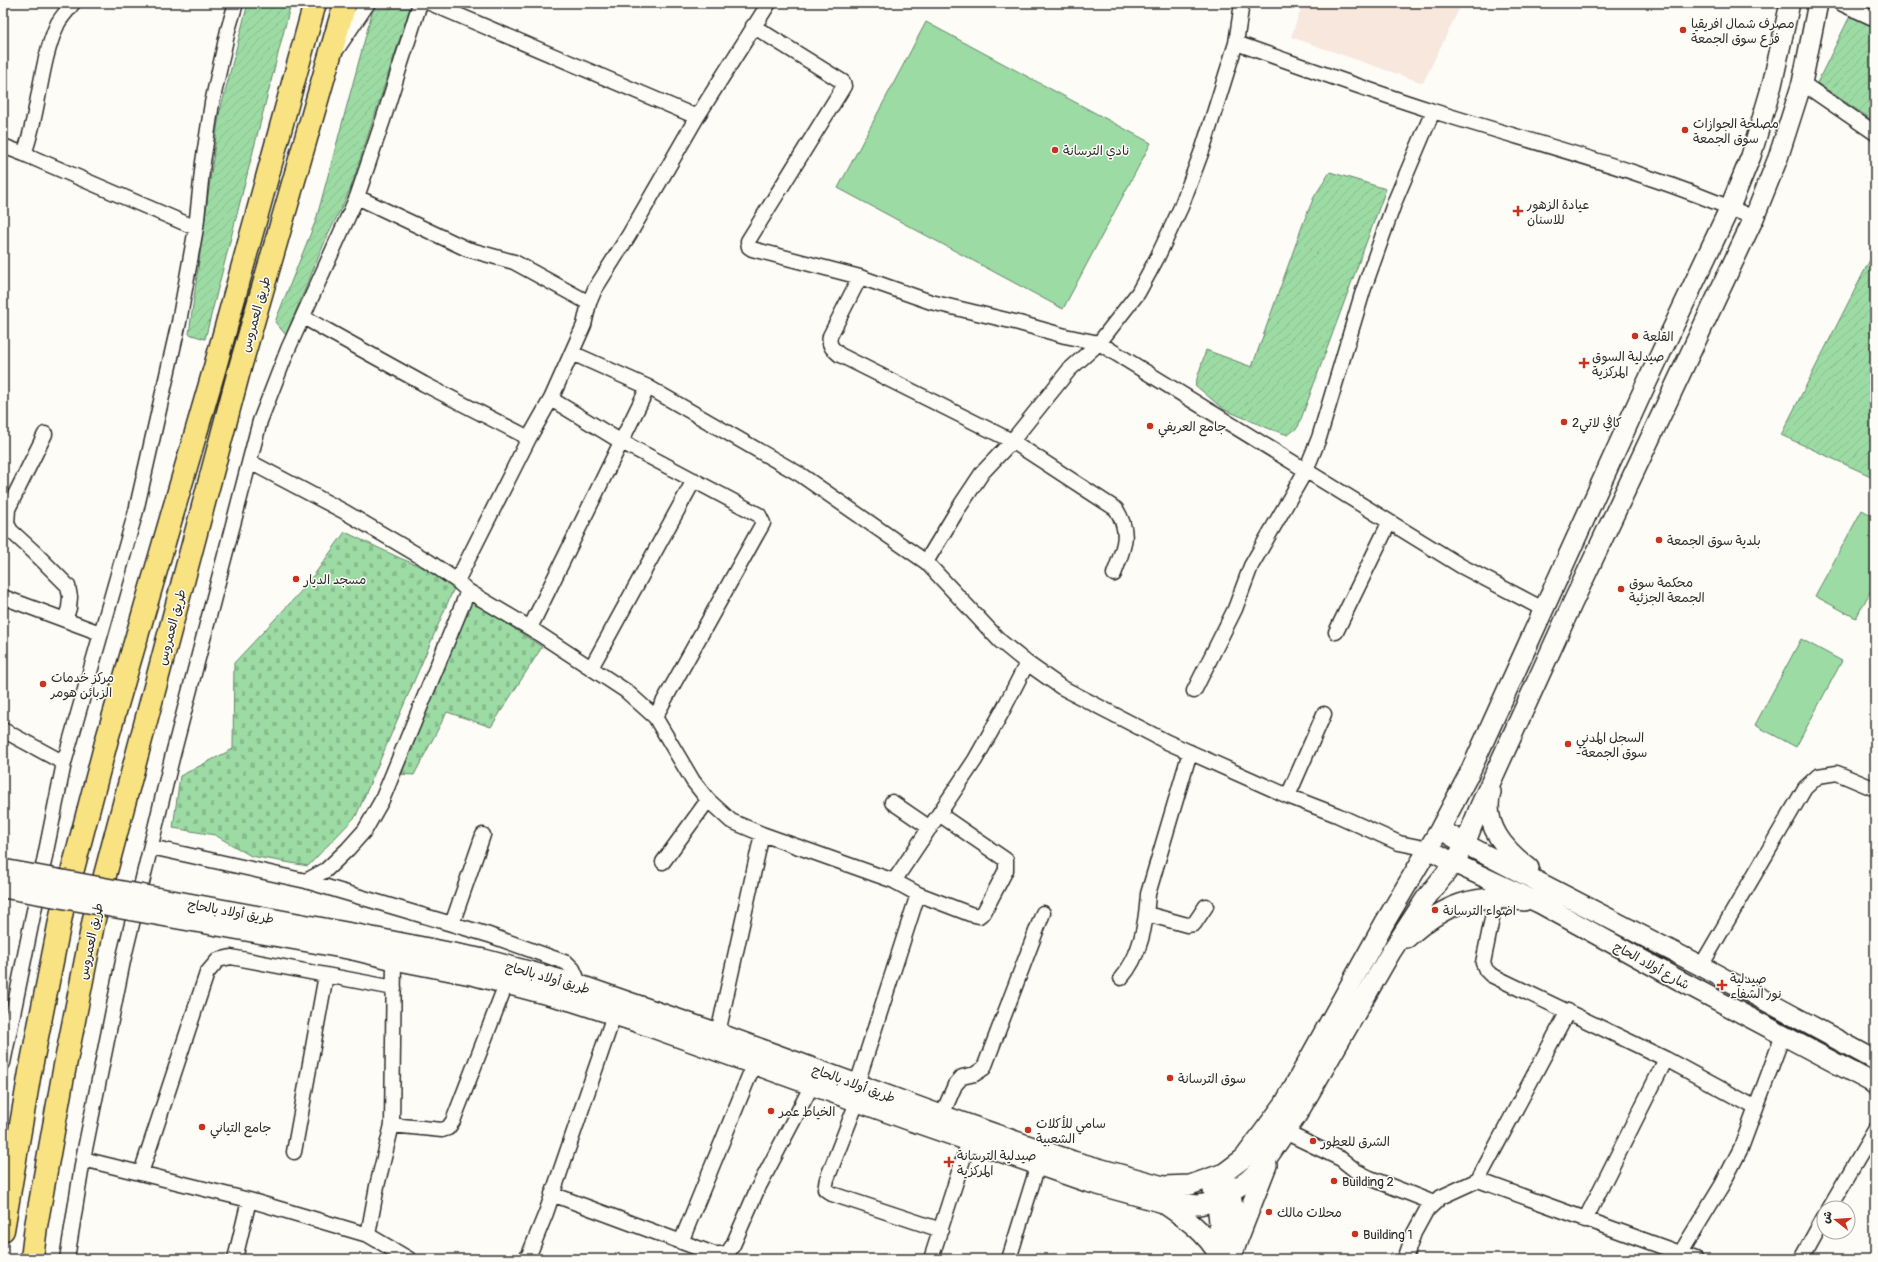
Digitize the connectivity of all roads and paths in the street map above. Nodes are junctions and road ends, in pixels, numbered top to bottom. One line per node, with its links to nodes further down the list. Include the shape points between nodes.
1 (73, 3): 22 (street, via 59,22 45,62)
2 (236, 3): 26 (street, via 212,104)
3 (315, 3): 126 (main road, طريق العمروس, via 213,374 107,739 62,911 30,1072)
4 (345, 3): 16 (main road, طريق العمروس)
5 (368, 3): 16 (street)
6 (420, 3): 23 (street)
7 (430, 3): 19 (street)
8 (769, 3): 14 (street)
9 (1242, 3): 15 (street)
10 (1790, 3): 24 (main road, via 1772,85 1751,156)
11 (1818, 3): 17 (main road)
12 (1840, 3): 13 (street)
13 (1875, 20)
14 (753, 26): 19 (street); 27 (street, via 843,82 844,86 748,241 749,247 757,252)
15 (1236, 43): 18 (street); 30 (street, via 1203,148 1158,258 1138,293)
16 (329, 59): 134 (main road, طريق العمروس, via 239,371 96,909 63,1076)
17 (1802, 83): 20 (street); 25 (main road, via 1778,158)
18 (1433, 111): 24 (street, via 1576,153); 39 (street, via 1395,201 1363,291 1319,438)
19 (697, 117): 28 (street)
20 (1875, 133)
21 (3, 146): 22 (street)
22 (24, 154): 26 (street)
23 (357, 197): 28 (street, via 468,249 514,262); 29 (street)
24 (1730, 207): 25 (street); 47 (main road)
25 (1754, 218): 60 (main road)
26 (196, 228): 51 (street, via 179,322 138,504)
27 (860, 277): 30 (street, via 931,302); 37 (street, via 830,336 831,348 840,355)
28 (589, 303): 31 (street, via 584,325)
29 (303, 317): 35 (street); 38 (street, via 260,421)
30 (1099, 343): 37 (street, via 1069,370); 39 (street)
31 (572, 353): 32 (street); 33 (street)
32 (648, 387): 36 (street); 42 (street, via 801,475)
33 (551, 399): 35 (street); 36 (street)
34 (45, 434): 48 (street, via 8,509 7,524 10,531 68,586 70,597)
35 (529, 438): 44 (street)
36 (620, 441): 40 (street); 49 (street)
37 (1012, 441): 42 (street, via 982,473); 43 (street, via 1116,509 1126,532)
38 (250, 462): 44 (street, via 345,512); 71 (street)
39 (1306, 470): 41 (street); 54 (street, via 1251,566 1235,609)
40 (694, 480): 53 (street); 56 (street, via 759,515 763,523)
41 (1389, 522): 47 (street, via 1461,566); 50 (street)
42 (926, 562): 52 (street, via 1000,641)
43 (1114, 574)
44 (457, 581): 45 (street)
45 (468, 591): 49 (street); 76 (street, via 382,800 366,830 326,870)
46 (3, 597): 48 (street)
47 (1543, 609): 67 (main road, via 1469,774)
48 (65, 620): 51 (street)
49 (530, 628): 53 (street)
50 (1336, 632)
51 (100, 633): 59 (street)
52 (1027, 663): 58 (street, via 1061,687); 65 (street, via 987,740)
53 (592, 668): 56 (street, via 626,691)
54 (1194, 692)
55 (1324, 714): 62 (street)
56 (655, 717): 63 (street)
57 (3, 730): 59 (street)
58 (1190, 752): 62 (street); 84 (street, via 1148,894)
59 (64, 763): 101 (street)
60 (1499, 764): 70 (main road); 80 (main road, via 1490,795 1491,820 1506,849 1536,873)
61 (1875, 789): 89 (street, via 1837,773 1818,776 1805,788)
62 (1288, 796): 72 (street, via 1399,842)
63 (708, 800): 68 (street, via 731,821); 73 (street)
64 (892, 802): 66 (street)
65 (939, 814): 66 (street); 79 (street, via 1004,858 1007,867 984,912 979,916)
66 (930, 828): 77 (street)
67 (1440, 829): 70 (main road, شارع أولاد الحاج); 72 (main road)
68 (762, 834): 77 (street); 97 (street)
69 (483, 835): 85 (street)
70 (1465, 844): 74 (main road); 80 (main road, شارع أولاد الحاج)
71 (151, 846): 76 (street); 113 (street, via 123,961)
72 (1429, 849): 74 (main road, شارع أولاد الحاج); 117 (main road, via 1385,922 1284,1104 1244,1158)
73 (663, 862)
74 (1454, 863): 80 (main road, شارع أولاد الحاج); 87 (main road, via 1426,898)
75 (3, 869): 86 (main road, طريق أولاد بالحاج, bridge)
76 (306, 881): 85 (street)
77 (894, 881): 79 (street)
78 (3, 888): 86 (main road, طريق أولاد بالحاج, bridge)
79 (918, 894): 105 (street)
80 (1545, 896): 81 (main road); 89 (main road, شارع أولاد الحاج); 98 (main road, شارع أولاد الحاج, via 1676,979)
81 (1496, 899): 87 (main road, via 1466,901 1444,910); 95 (street, via 1483,963 1486,970 1491,976)
82 (1206, 906): 84 (street, via 1194,924 1187,925)
83 (1043, 913): 107 (street, via 984,1068 975,1074 962,1077 955,1085)
84 (1147, 914): 91 (street, via 1136,956)
85 (452, 924): 93 (street, via 560,959 573,969)
86 (355, 942): 88 (main road, طريق أولاد بالحاج); 93 (main road, طريق أولاد بالحاج, via 484,959)
87 (1391, 952): 110 (main road, via 1297,1115)
88 (394, 960): 92 (main road, طريق أولاد بالحاج, via 469,974); 94 (street)
89 (1701, 966): 100 (main road, شارع أولاد الحاج)
90 (326, 975): 94 (street); 112 (street); 116 (street, via 231,957 218,960 207,973)
91 (1121, 978)
92 (506, 984): 96 (main road, طريق أولاد بالحاج); 108 (street, via 453,1121 448,1128 442,1130)
93 (580, 985): 97 (main road, طريق أولاد بالحاج)
94 (394, 988): 108 (street)
95 (1568, 1011): 99 (street); 118 (street)
96 (614, 1015): 102 (main road, طريق أولاد بالحاج); 119 (street)
97 (718, 1033): 105 (main road, طريق أولاد بالحاج)
98 (1783, 1035): 103 (main road, شارع أولاد الحاج); 106 (street)
99 (1666, 1060): 106 (street); 125 (street)
100 (1875, 1060)
101 (3, 1063)
102 (754, 1064): 104 (main road, طريق أولاد بالحاج); 130 (street)
103 (1875, 1084)
104 (812, 1085): 105 (main road, طريق أولاد بالحاج); 130 (street, via 727,1254 714,1254)
105 (857, 1093): 107 (main road, طريق أولاد بالحاج); 111 (main road, طريق أولاد بالحاج); 127 (street, via 825,1189 832,1194)
106 (1756, 1108): 132 (street, via 1722,1185)
107 (942, 1116): 115 (main road, طريق أولاد بالحاج)
108 (392, 1125): 128 (street)
109 (1875, 1130): 122 (street)
110 (1280, 1139): 120 (main road, via 1259,1170); 124 (street, via 1341,1159 1370,1178); 131 (main road)
111 (969, 1141): 114 (main road, طريق أولاد بالحاج); 127 (street)
112 (294, 1152)
113 (83, 1159): 116 (street); 135 (street)
114 (1038, 1165): 115 (main road, طريق أولاد بالحاج); 140 (street)
115 (1067, 1167): 117 (main road, via 1163,1186 1190,1185); 123 (main road, via 1087,1182)
116 (141, 1173): 121 (street)
117 (1217, 1176): 120 (main road)
118 (1478, 1180): 124 (street, via 1441,1197); 125 (street)
119 (552, 1194): 130 (street); 138 (street, via 529,1255)
120 (1224, 1197): 123 (main road, via 1199,1205); 131 (main road)
121 (249, 1200): 128 (street); 136 (street)
122 (1834, 1200)
123 (1160, 1202): 131 (main road, via 1182,1216)
124 (1434, 1203): 141 (street, via 1426,1211 1414,1233)
125 (1585, 1220): 132 (street)
126 (3, 1230)
127 (941, 1230): 139 (street)
128 (368, 1235): 137 (street)
129 (1816, 1235): 133 (street)
130 (681, 1242)
131 (1226, 1254)
132 (1678, 1256): 142 (street)
133 (1806, 1258)
134 (32, 1259)
135 (67, 1259)
136 (235, 1259)
137 (408, 1259)
138 (525, 1259)
139 (931, 1259)
140 (1009, 1259)
141 (1405, 1259)
142 (1696, 1259)

